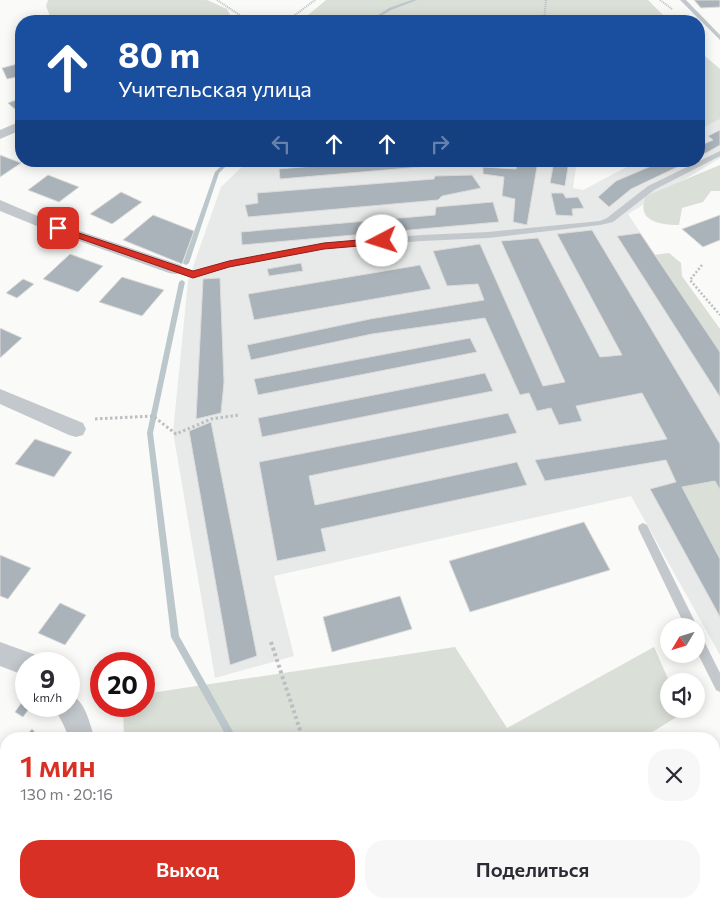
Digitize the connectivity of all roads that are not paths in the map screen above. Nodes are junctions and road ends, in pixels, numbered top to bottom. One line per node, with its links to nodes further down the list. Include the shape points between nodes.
1 (683, 0): 2 (lane)
2 (698, 15)
3 (705, 23): 4 (lane)
4 (720, 38)
5 (15, 128): 6 (street)
6 (0, 136)
7 (720, 152): 8 (lane)
8 (705, 160)
9 (691, 167): 11 (lane, via 651,188 610,220 600,223 488,235 324,246 229,264 193,275)
10 (0, 205): 11 (street)
11 (175, 269)
12 (0, 396): 13 (street)
13 (76, 429)
14 (643, 528): 15 (lane)
15 (687, 618)
16 (0, 654): 18 (street)
17 (705, 655): 19 (lane)
18 (15, 660)
19 (720, 686)
20 (73, 717): 21 (street)
21 (79, 732)

